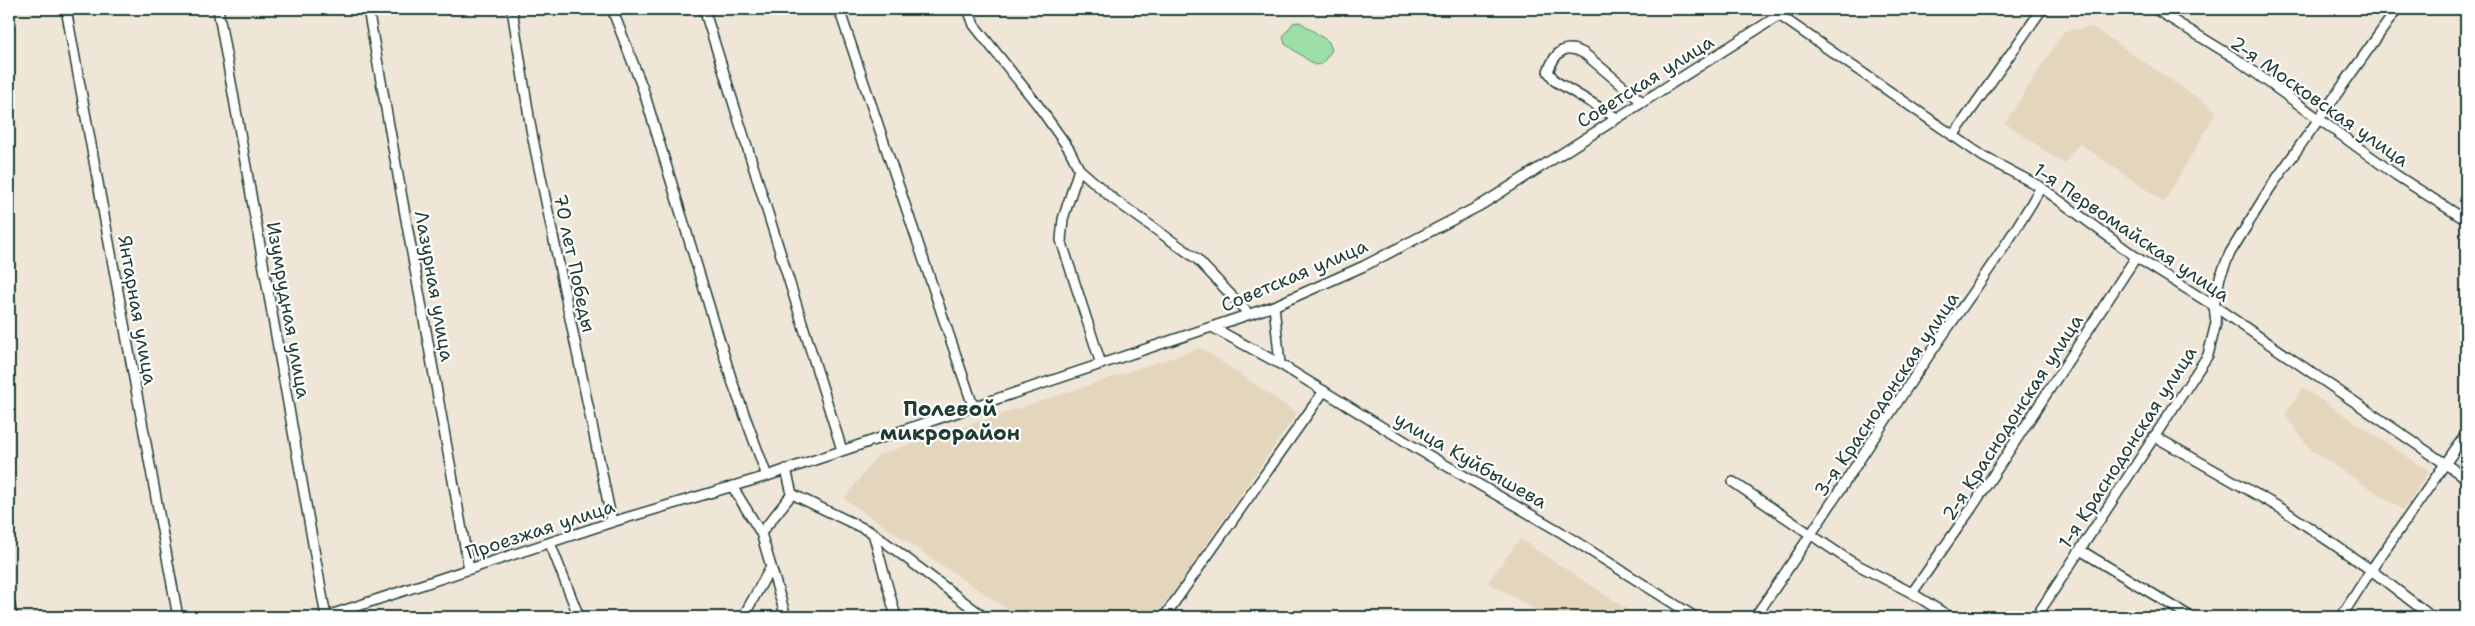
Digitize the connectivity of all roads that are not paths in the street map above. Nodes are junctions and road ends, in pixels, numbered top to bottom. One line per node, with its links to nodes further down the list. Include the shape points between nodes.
1 (66, 9): 52 (street, Янтарная улица)
2 (218, 9): 53 (street, Изумрудная улица)
3 (368, 9): 47 (street, Лазурная улица)
4 (512, 9): 40 (street, 70 лет Победы, via 531,129)
5 (612, 9): 35 (street, via 643,89 732,381)
6 (704, 9): 32 (street)
7 (839, 9): 29 (street)
8 (968, 9): 18 (street, via 974,25 1037,104)
9 (1789, 9): 13 (street, Советская улица)
10 (2042, 9): 17 (street)
11 (2155, 9): 16 (street, 2-я Московская улица, via 2235,58)
12 (2397, 9): 16 (street, 1-я Краснодонская улица)
13 (1779, 16): 14 (street, Советская улица); 17 (street, 1-я Первомайская улица)
14 (1642, 102): 15 (street, Советская улица); 15 (street, via 1575,49 1562,51 1553,58 1548,71 1555,81)
15 (1617, 118): 22 (street, Советская улица, via 1481,205 1364,266)
16 (2319, 119): 20 (street, 2-я Московская улица, via 2396,175); 23 (street, 1-я Краснодонская улица, via 2270,188 2230,253 2220,277)
17 (1953, 136): 19 (street, 1-я Первомайская улица, via 1984,157)
18 (1079, 169): 24 (street, via 1112,198 1197,260); 26 (street, via 1063,219 1061,240)
19 (2041, 187): 21 (street, 1-я Первомайская улица); 43 (street, 3-я Краснодонская улица, via 2017,230 1923,365)
20 (2466, 220)
21 (2136, 257): 23 (street, 1-я Первомайская улица); 49 (street, 2-я Краснодонская улица)
22 (1274, 306): 24 (street, Советская улица); 27 (street)
23 (2214, 306): 31 (street, 1-я Краснодонская улица, via 2216,323 2208,355); 33 (street, 1-я Первомайская улица)
24 (1248, 314): 25 (street, Советская улица)
25 (1212, 327): 26 (street, Советская улица); 27 (street, улица Куйбышева)
26 (1101, 364): 29 (street, Советская улица)
27 (1280, 364): 28 (street, улица Куйбышева)
28 (1324, 391): 59 (street); 60 (street, улица Куйбышева, via 1560,531)
29 (973, 406): 32 (street, Советская улица)
30 (2466, 434): 33 (street)
31 (2154, 436): 45 (street, 1-я Краснодонская улица); 48 (street, via 2282,509)
32 (842, 450): 34 (street, Советская улица)
33 (2446, 464): 36 (street, 1-я Первомайская улица); 48 (street)
34 (786, 469): 35 (street, Советская улица); 39 (street)
35 (767, 476): 38 (street, Проезжая улица)
36 (2466, 478)
37 (1733, 482): 43 (street)
38 (732, 486): 40 (street, Проезжая улица); 41 (street)
39 (792, 494): 41 (street); 42 (street)
40 (612, 522): 44 (street, Проезжая улица)
41 (761, 533): 46 (street)
42 (873, 533): 57 (street); 58 (street)
43 (1811, 536): 49 (street, via 1850,561); 61 (street, 3-я Краснодонская улица)
44 (550, 543): 47 (street, Проезжая улица); 54 (street)
45 (2080, 550): 63 (street, 1-я Краснодонская улица); 64 (street)
46 (771, 567): 55 (street); 56 (street)
47 (469, 569): 53 (street, Проезжая улица)
48 (2370, 570): 65 (street); 66 (street)
49 (1912, 593): 62 (street)
50 (9, 600): 51 (street)
51 (12, 617)
52 (178, 617)
53 (325, 617)
54 (579, 617)
55 (743, 617)
56 (786, 617)
57 (896, 617)
58 (984, 617)
59 (1164, 617)
60 (1695, 617)
61 (1755, 617)
62 (1950, 617)
63 (2036, 617)
64 (2191, 617)
65 (2341, 617)
66 (2432, 617)

